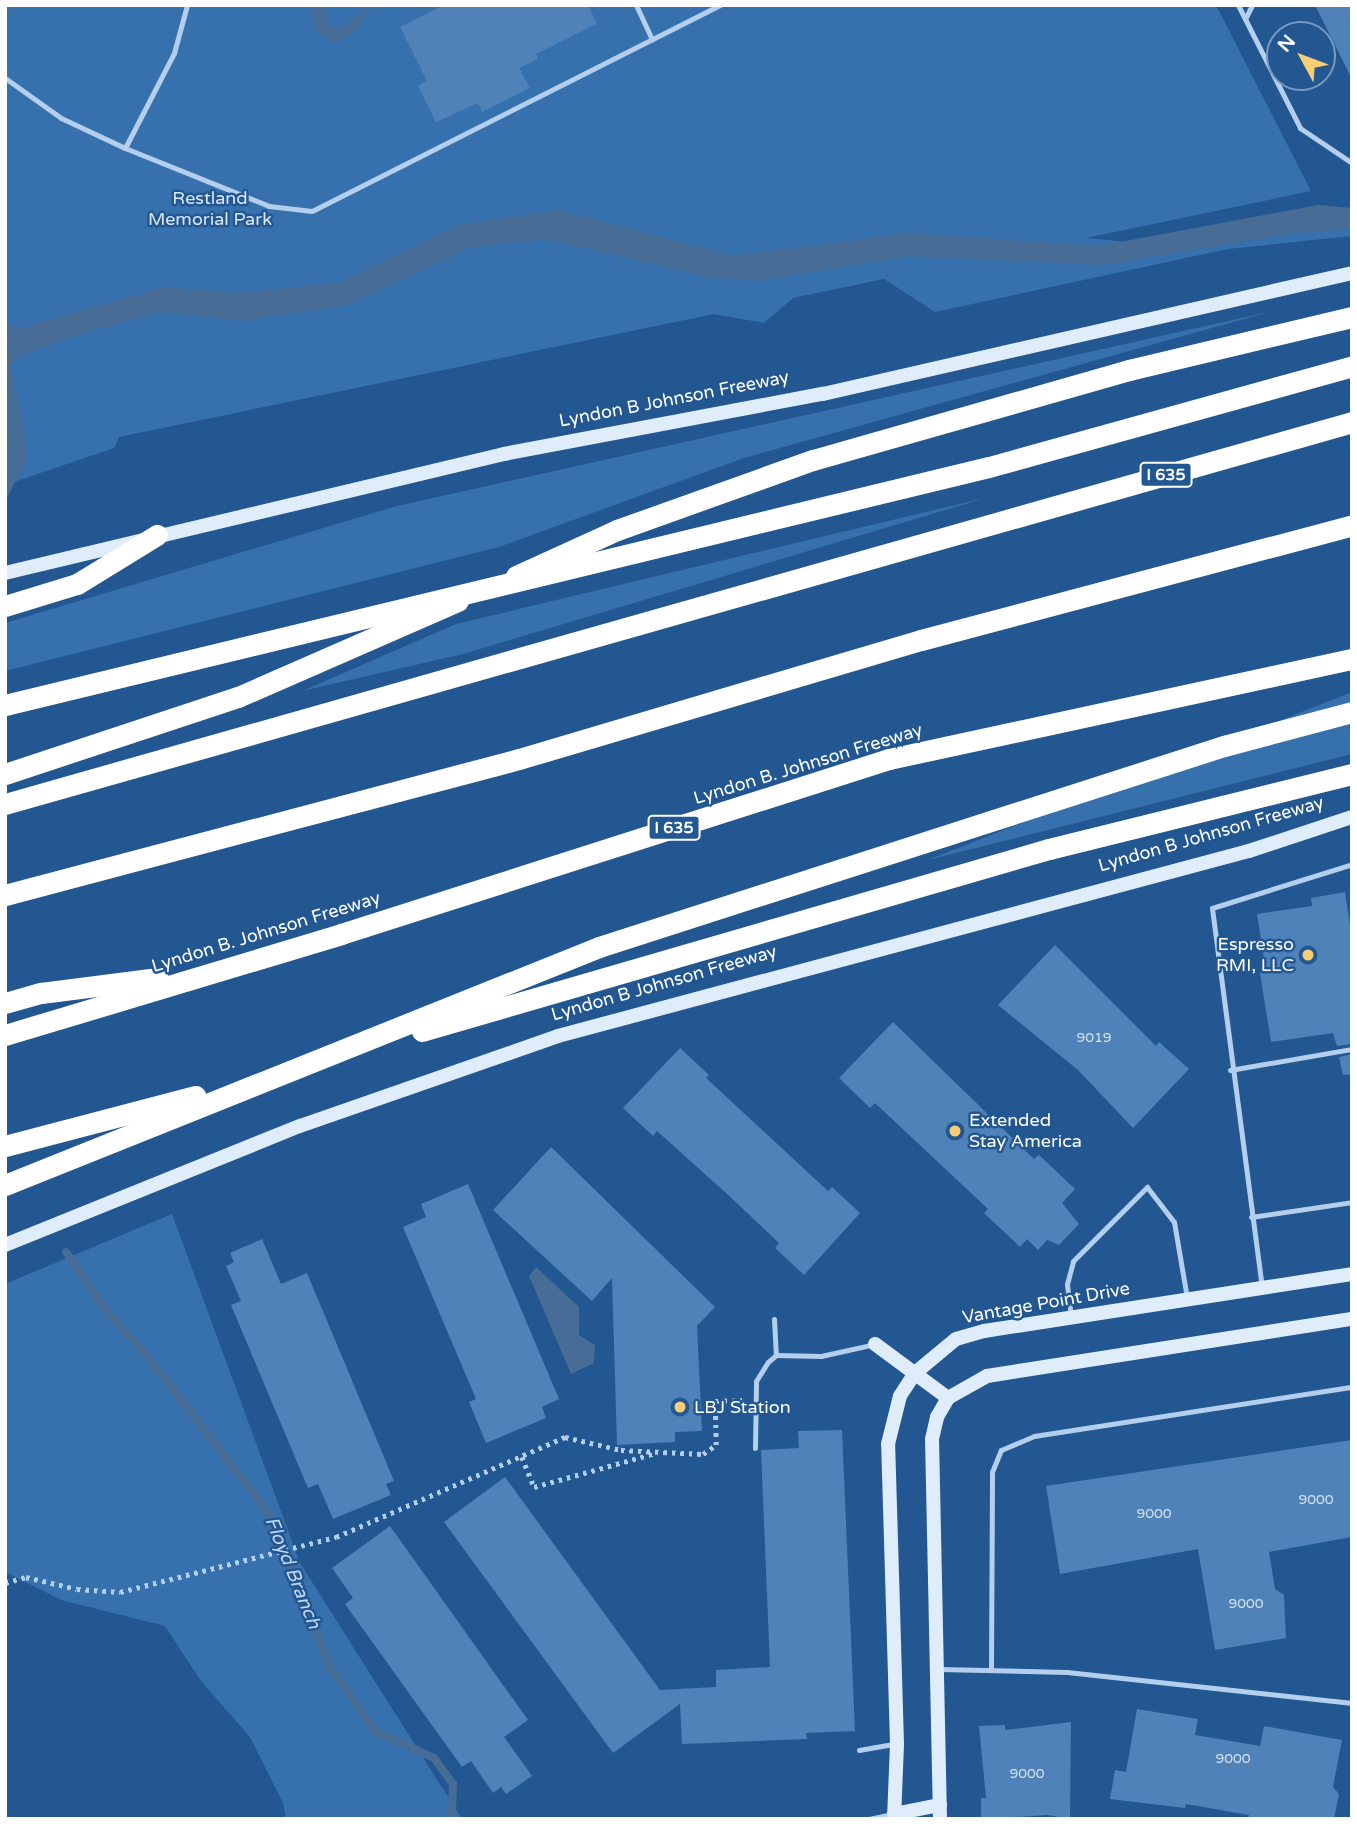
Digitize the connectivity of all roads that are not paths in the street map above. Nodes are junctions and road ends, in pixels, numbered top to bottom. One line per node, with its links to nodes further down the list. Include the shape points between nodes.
1 (636, 5): 7 (lane)
2 (720, 5): 7 (lane)
3 (1238, 5): 6 (lane)
4 (1252, 5): 6 (lane)
5 (186, 8): 9 (lane, via 165,73)
6 (1245, 19): 10 (lane, via 1300,128)
7 (652, 39): 9 (lane, via 312,211 269,206)
8 (5, 78): 9 (lane, via 61,118)
9 (125, 149)
10 (1352, 163)
11 (1352, 273): 16 (main road, Lyndon B Johnson Freeway, via 823,394 504,454)
12 (1352, 317): 22 (highway, via 1129,370 813,460 617,530 238,697)
13 (1352, 366): 20 (highway, bridge, via 989,467)
14 (1352, 422): 24 (highway, I 635)
15 (1352, 525): 27 (highway, via 934,637 438,781)
16 (158, 535): 17 (main road, Lyndon B Johnson Freeway); 18 (highway, via 77,584)
17 (5, 573)
18 (5, 606)
19 (1352, 659): 28 (highway, Lyndon B. Johnson Freeway / I 635, via 889,759)
20 (5, 705)
21 (1352, 712): 34 (highway, via 1224,746 599,947)
22 (5, 774)
23 (1352, 774): 33 (highway, via 1049,849 179,1101)
24 (5, 804)
25 (1352, 817): 37 (main road, Lyndon B Johnson Freeway, via 1249,851 558,1036 300,1126)
26 (1352, 864): 32 (lane, via 1212,908)
27 (5, 895)
28 (220, 970): 29 (highway, via 41,993); 30 (highway, Lyndon B. Johnson Freeway / I 635)
29 (5, 1003)
30 (5, 1035)
31 (1352, 1049): 32 (lane)
32 (1230, 1070): 36 (lane)
33 (5, 1146)
34 (5, 1185)
35 (1352, 1202): 36 (lane)
36 (1251, 1217): 39 (lane)
37 (5, 1245)
38 (1352, 1274): 39 (main road, Vantage Point Drive)
39 (1262, 1288): 40 (main road, Vantage Point Drive)
40 (1187, 1299): 41 (main road, Vantage Point Drive); 41 (lane, via 1174,1222 1147,1187 1073,1261 1067,1284)
41 (1071, 1317): 46 (main road, Vantage Point Drive, via 956,1339)
42 (774, 1319): 45 (lane)
43 (1352, 1319): 48 (main road, via 987,1376)
44 (875, 1344): 45 (lane, via 821,1356); 46 (main road)
45 (776, 1355): 49 (lane, via 760,1371)
46 (915, 1373): 48 (main road); 53 (main road, Vantage Point Drive, via 900,1396 888,1444)
47 (1352, 1387): 51 (lane, via 1034,1436 1001,1451 992,1472)
48 (948, 1398): 50 (main road, via 932,1439)
49 (755, 1448)
50 (936, 1669): 51 (lane); 55 (main road)
51 (990, 1670): 52 (lane, via 1068,1672)
52 (1351, 1702)
53 (897, 1743): 54 (lane); 56 (main road, Vantage Point Drive)
54 (859, 1750)
55 (940, 1812): 56 (main road)
56 (894, 1816): 57 (lane)
57 (869, 1819)

